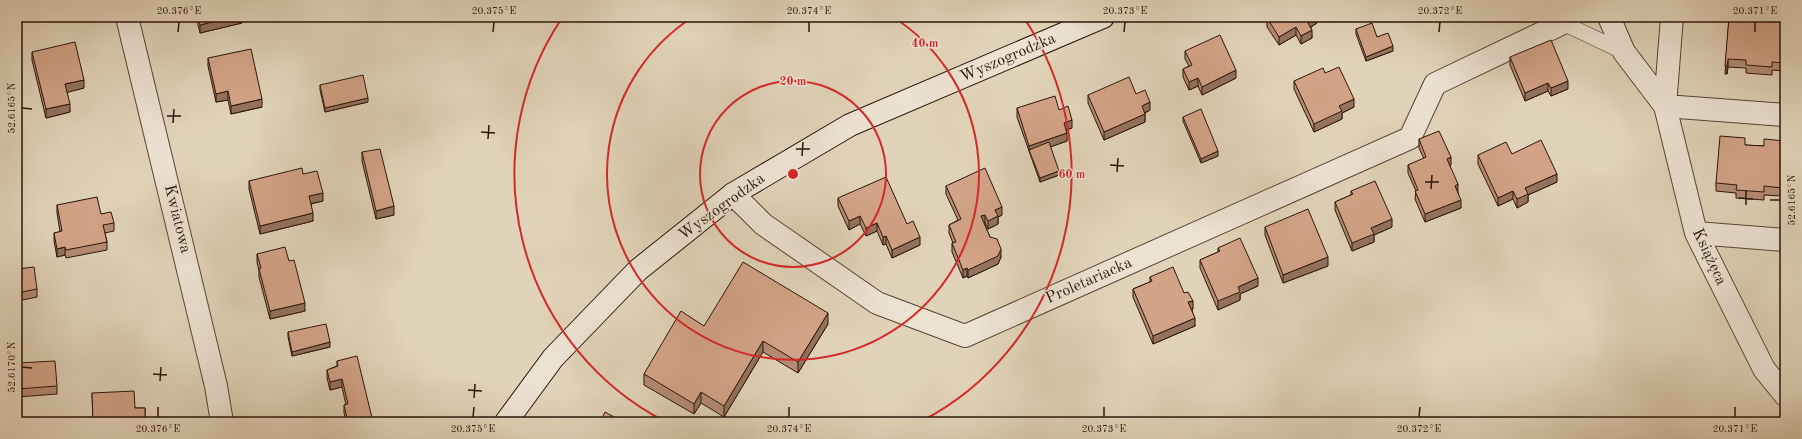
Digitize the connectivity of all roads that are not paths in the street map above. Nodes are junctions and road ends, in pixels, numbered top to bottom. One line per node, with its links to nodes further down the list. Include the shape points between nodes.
1 (127, 17): 14 (street, Kwiatowa, via 216,386)
2 (1104, 17): 9 (street, Wyszogrodzka, via 850,126)
3 (1609, 17): 6 (street, Książęca)
4 (1672, 17): 7 (street, Książęca)
5 (1563, 23): 6 (lane); 9 (street, Proletariacka, via 1435,84 1410,138 965,336 877,303 763,224)
6 (1624, 52): 7 (street, Książęca)
7 (1664, 106): 8 (street); 10 (street, Książęca)
8 (1785, 115)
9 (733, 194): 15 (street, Wyszogrodzka, via 638,270 553,358)
10 (1696, 233): 11 (street); 12 (street, Książęca)
11 (1785, 240)
12 (1775, 370): 13 (street, Książęca)
13 (1785, 395)
14 (222, 422)
15 (506, 422)

